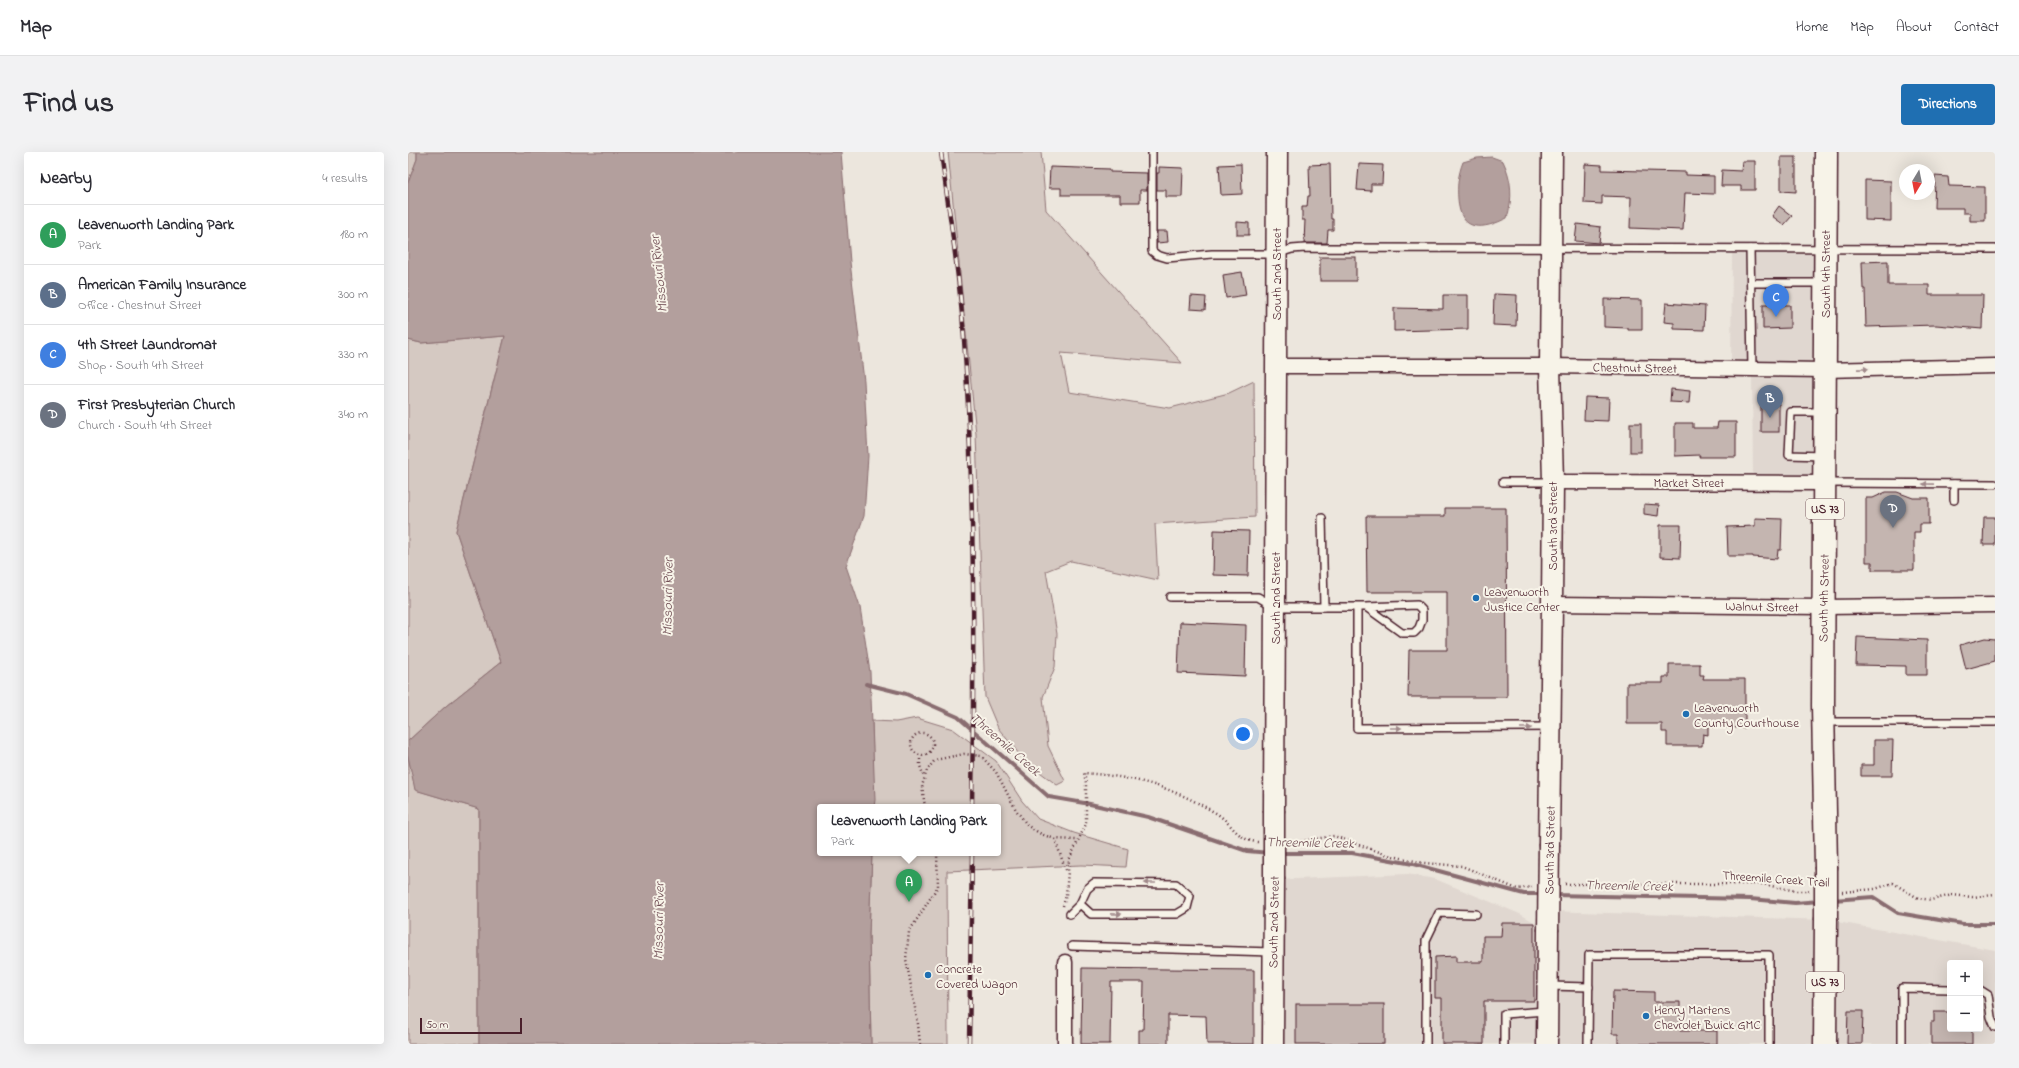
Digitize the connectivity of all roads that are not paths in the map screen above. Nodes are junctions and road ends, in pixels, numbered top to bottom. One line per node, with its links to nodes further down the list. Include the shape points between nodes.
1 (1152, 152): 9 (lane, via 1152,251 1167,258 1220,254)
2 (1277, 152): 9 (street, South 2nd Street)
3 (1552, 152): 5 (street, South 3rd Street)
4 (1826, 152): 7 (highway, South 4th Street / US 73)
5 (1551, 248): 6 (lane); 9 (lane, via 1305,248); 13 (street, South 3rd Street)
6 (1750, 249): 7 (lane); 10 (lane)
7 (1825, 249): 8 (lane); 11 (highway, South 4th Street / US 73)
8 (1995, 249)
9 (1276, 254): 12 (street, South 2nd Street)
10 (1751, 283): 11 (lane); 15 (lane)
11 (1825, 283): 16 (highway, South 4th Street / US 73)
12 (1275, 366): 13 (street, Chestnut Street); 29 (street, South 2nd Street)
13 (1550, 366): 15 (street, Chestnut Street); 20 (street, South 3rd Street)
14 (1995, 366): 16 (street, Chestnut Street, one-way to 14)
15 (1752, 369): 16 (street, Chestnut Street)
16 (1824, 370): 17 (highway, South 4th Street / US 73)
17 (1825, 412): 18 (highway, South 4th Street / US 73); 18 (lane, via 1791,412 1789,456)
18 (1825, 456): 21 (highway, South 4th Street / US 73)
19 (1503, 482): 20 (lane)
20 (1553, 482): 21 (street, Market Street); 27 (street, South 3rd Street)
21 (1825, 483): 22 (lane, one-way to 21); 31 (highway, South 4th Street / US 73)
22 (1954, 484): 23 (lane); 24 (lane)
23 (1995, 484)
24 (1954, 500)
25 (1322, 518): 30 (lane)
26 (1170, 597): 29 (lane, via 1258,597)
27 (1552, 604): 31 (street, Walnut Street); 36 (street, South 3rd Street)
28 (1995, 605): 31 (street, Walnut Street)
29 (1275, 607): 30 (lane); 41 (street, South 2nd Street, bridge)
30 (1324, 607): 32 (lane)
31 (1823, 607): 34 (highway, South 4th Street / US 73)
32 (1357, 608): 33 (lane); 36 (lane, one-way to 36, via 1357,728)
33 (1366, 608): 33 (lane, via 1402,633 1414,632 1422,620 1422,610 1417,605)
34 (1823, 722): 35 (lane); 56 (highway, South 4th Street / US 73, bridge, via 1826,866)
35 (1995, 722)
36 (1551, 728): 43 (street, South 3rd Street, bridge)
37 (1080, 904): 37 (lane, one-way to 37, via 1091,914 1177,914 1187,908 1190,896 1176,884 1094,883 1087,889); 38 (lane)
38 (1070, 914)
39 (1476, 914): 51 (lane, via 1439,913 1426,940)
40 (1072, 946): 41 (lane)
41 (1273, 952): 50 (street, South 2nd Street)
42 (1064, 962): 49 (street)
43 (1548, 986): 44 (lane); 47 (street, South 3rd Street)
44 (1589, 987): 54 (lane); 55 (lane, via 1589,955 1769,955)
45 (1947, 989): 57 (lane, via 1902,988)
46 (1983, 992): 48 (lane, via 1988,995)
47 (1548, 1011): 52 (lane, via 1504,1014); 53 (street, South 3rd Street)
48 (1995, 1027)
49 (1065, 1044)
50 (1273, 1044)
51 (1426, 1044)
52 (1504, 1044)
53 (1547, 1044)
54 (1588, 1044)
55 (1770, 1044)
56 (1825, 1044)
57 (1902, 1044)

